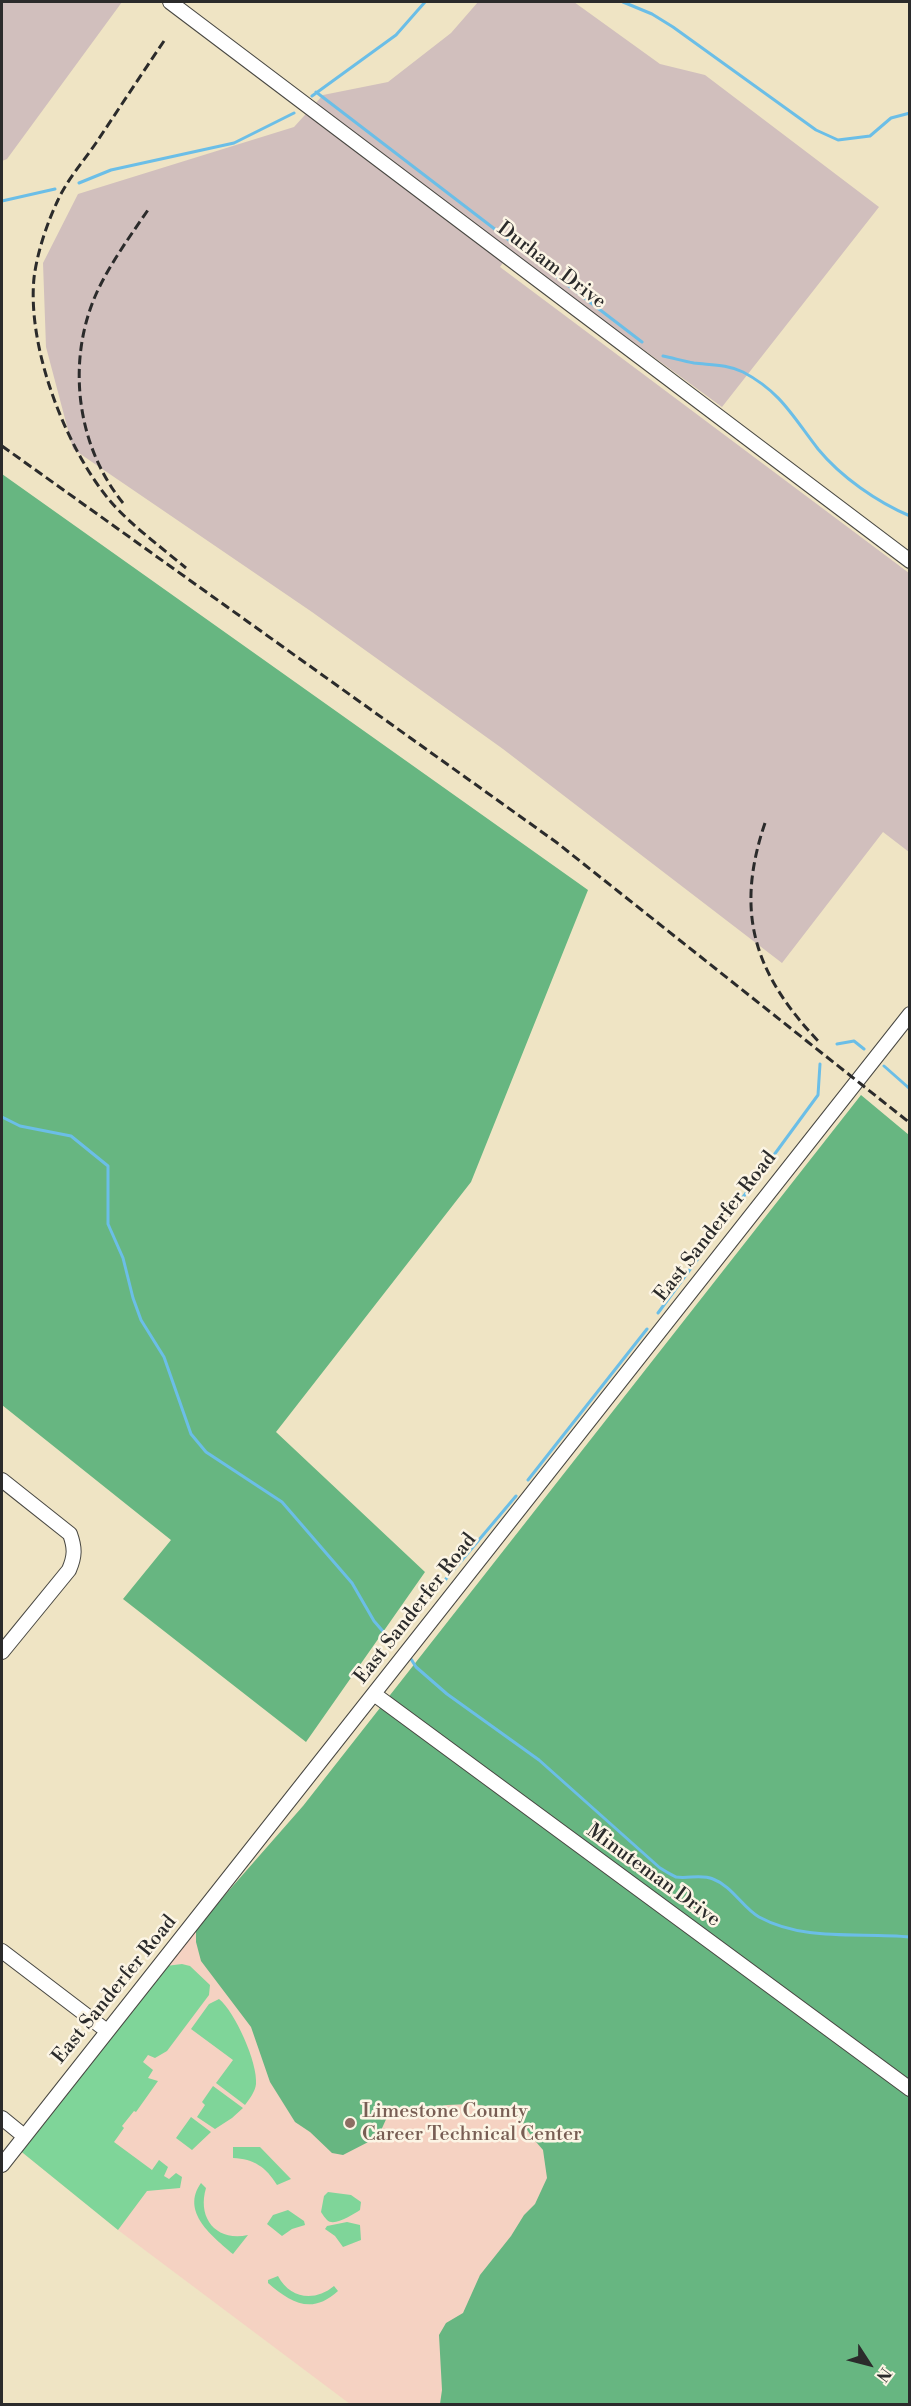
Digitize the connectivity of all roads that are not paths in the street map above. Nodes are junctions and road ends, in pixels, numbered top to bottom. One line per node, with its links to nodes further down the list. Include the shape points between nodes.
1 (170, 2): 2 (street, Durham Drive)
2 (909, 561)
3 (909, 1014): 6 (street, East Sanderfer Road)
4 (2, 1480): 5 (street, via 70,1534 74,1546 69,1570)
5 (3, 1646)
6 (374, 1694): 8 (street, East Sanderfer Road); 9 (street, Minuteman Drive)
7 (2, 1951): 8 (street)
8 (107, 2031): 11 (street, East Sanderfer Road)
9 (909, 2089)
10 (2, 2118): 11 (street)
11 (24, 2136): 12 (street, East Sanderfer Road)
12 (2, 2165)

